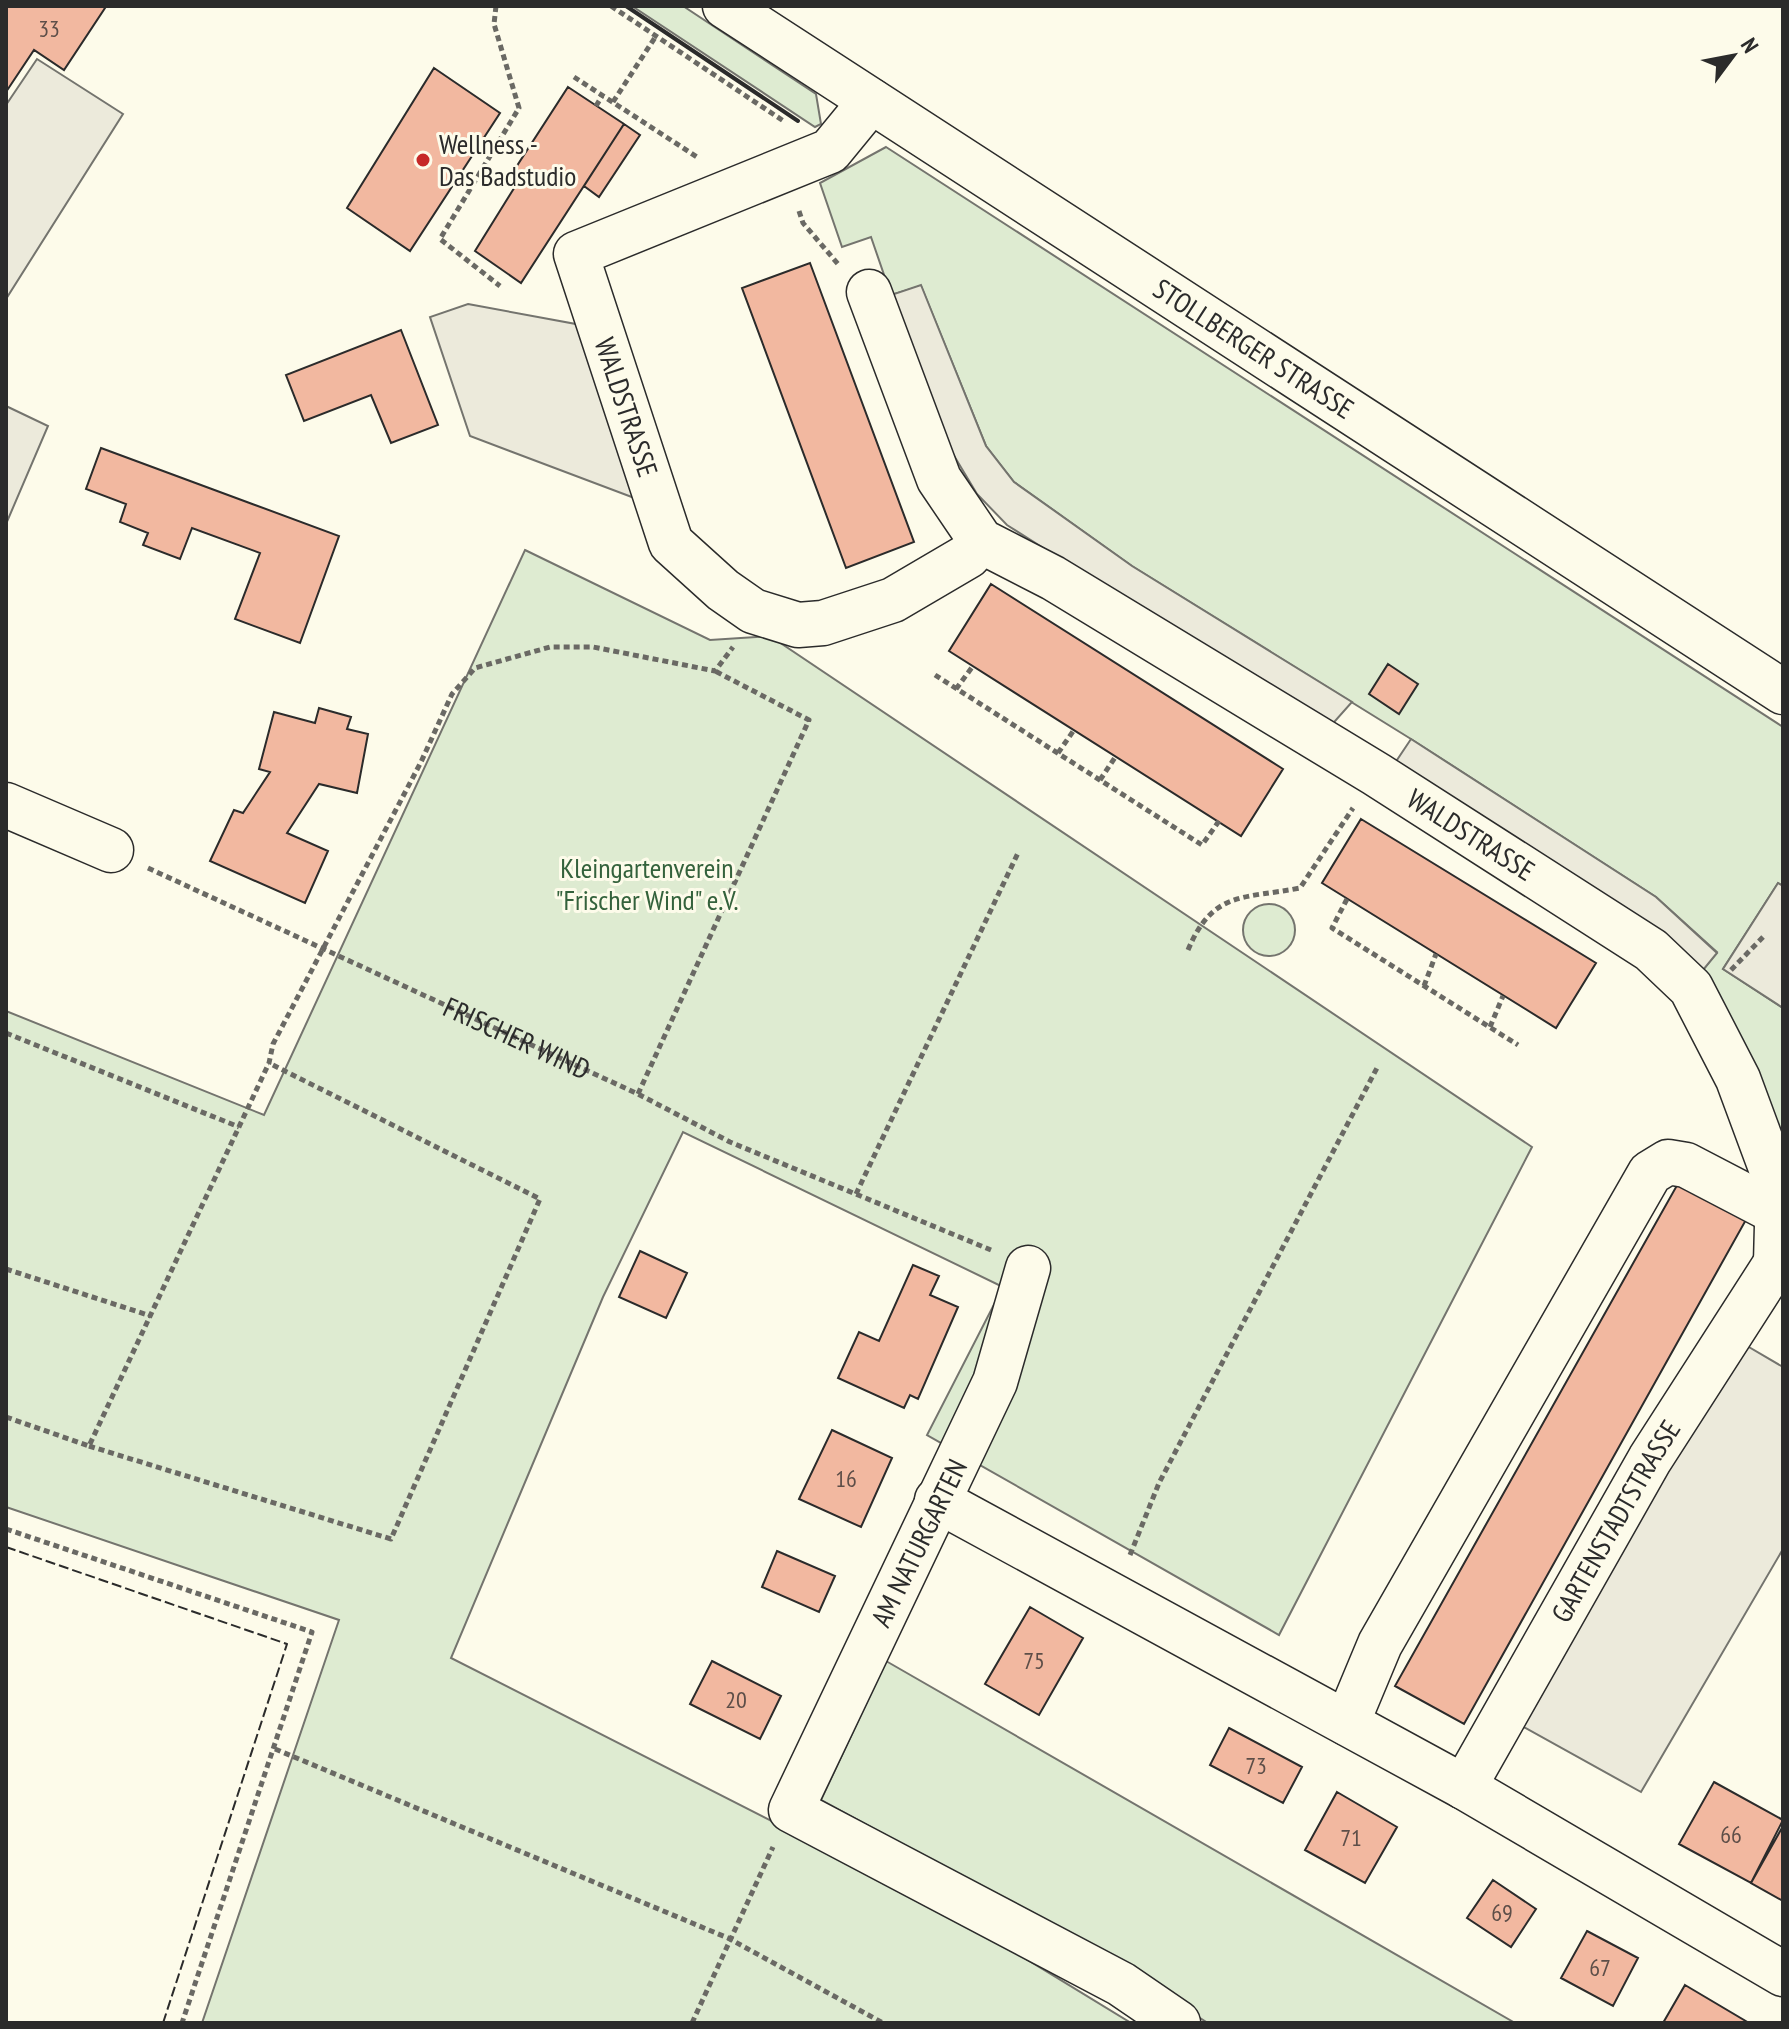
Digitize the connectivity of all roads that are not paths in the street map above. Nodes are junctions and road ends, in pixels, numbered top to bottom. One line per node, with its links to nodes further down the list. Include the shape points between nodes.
1 (725, 6): 2 (street, STOLLBERGER STRASSE)
2 (871, 101): 4 (street, WALDSTRASSE, via 830,151 576,254 671,543 723,590 753,611 798,625 823,623 893,600 968,556); 5 (street, STOLLBERGER STRASSE)
3 (872, 300): 4 (street, WALDSTRASSE, via 939,479)
4 (981, 541): 8 (street, WALDSTRASSE, via 1053,578 1376,774 1651,950 1691,988 1738,1079 1778,1187)
5 (1783, 692)
6 (6, 805): 7 (street)
7 (111, 850)
8 (1778, 1213): 9 (street, WALDSTRASSE); 12 (street, via 1686,1165 1668,1162 1650,1173 1380,1644)
9 (1780, 1265): 13 (street, GARTENSTADTSTRASSE, via 1650,1459)
10 (1028, 1268): 11 (street, AM NATURGARTEN, via 995,1382)
11 (937, 1500): 12 (street); 15 (street, AM NATURGARTEN, via 791,1810 1121,1984)
12 (1347, 1723): 13 (street)
13 (1464, 1787): 14 (street)
14 (1783, 1974)
15 (1178, 2023)

